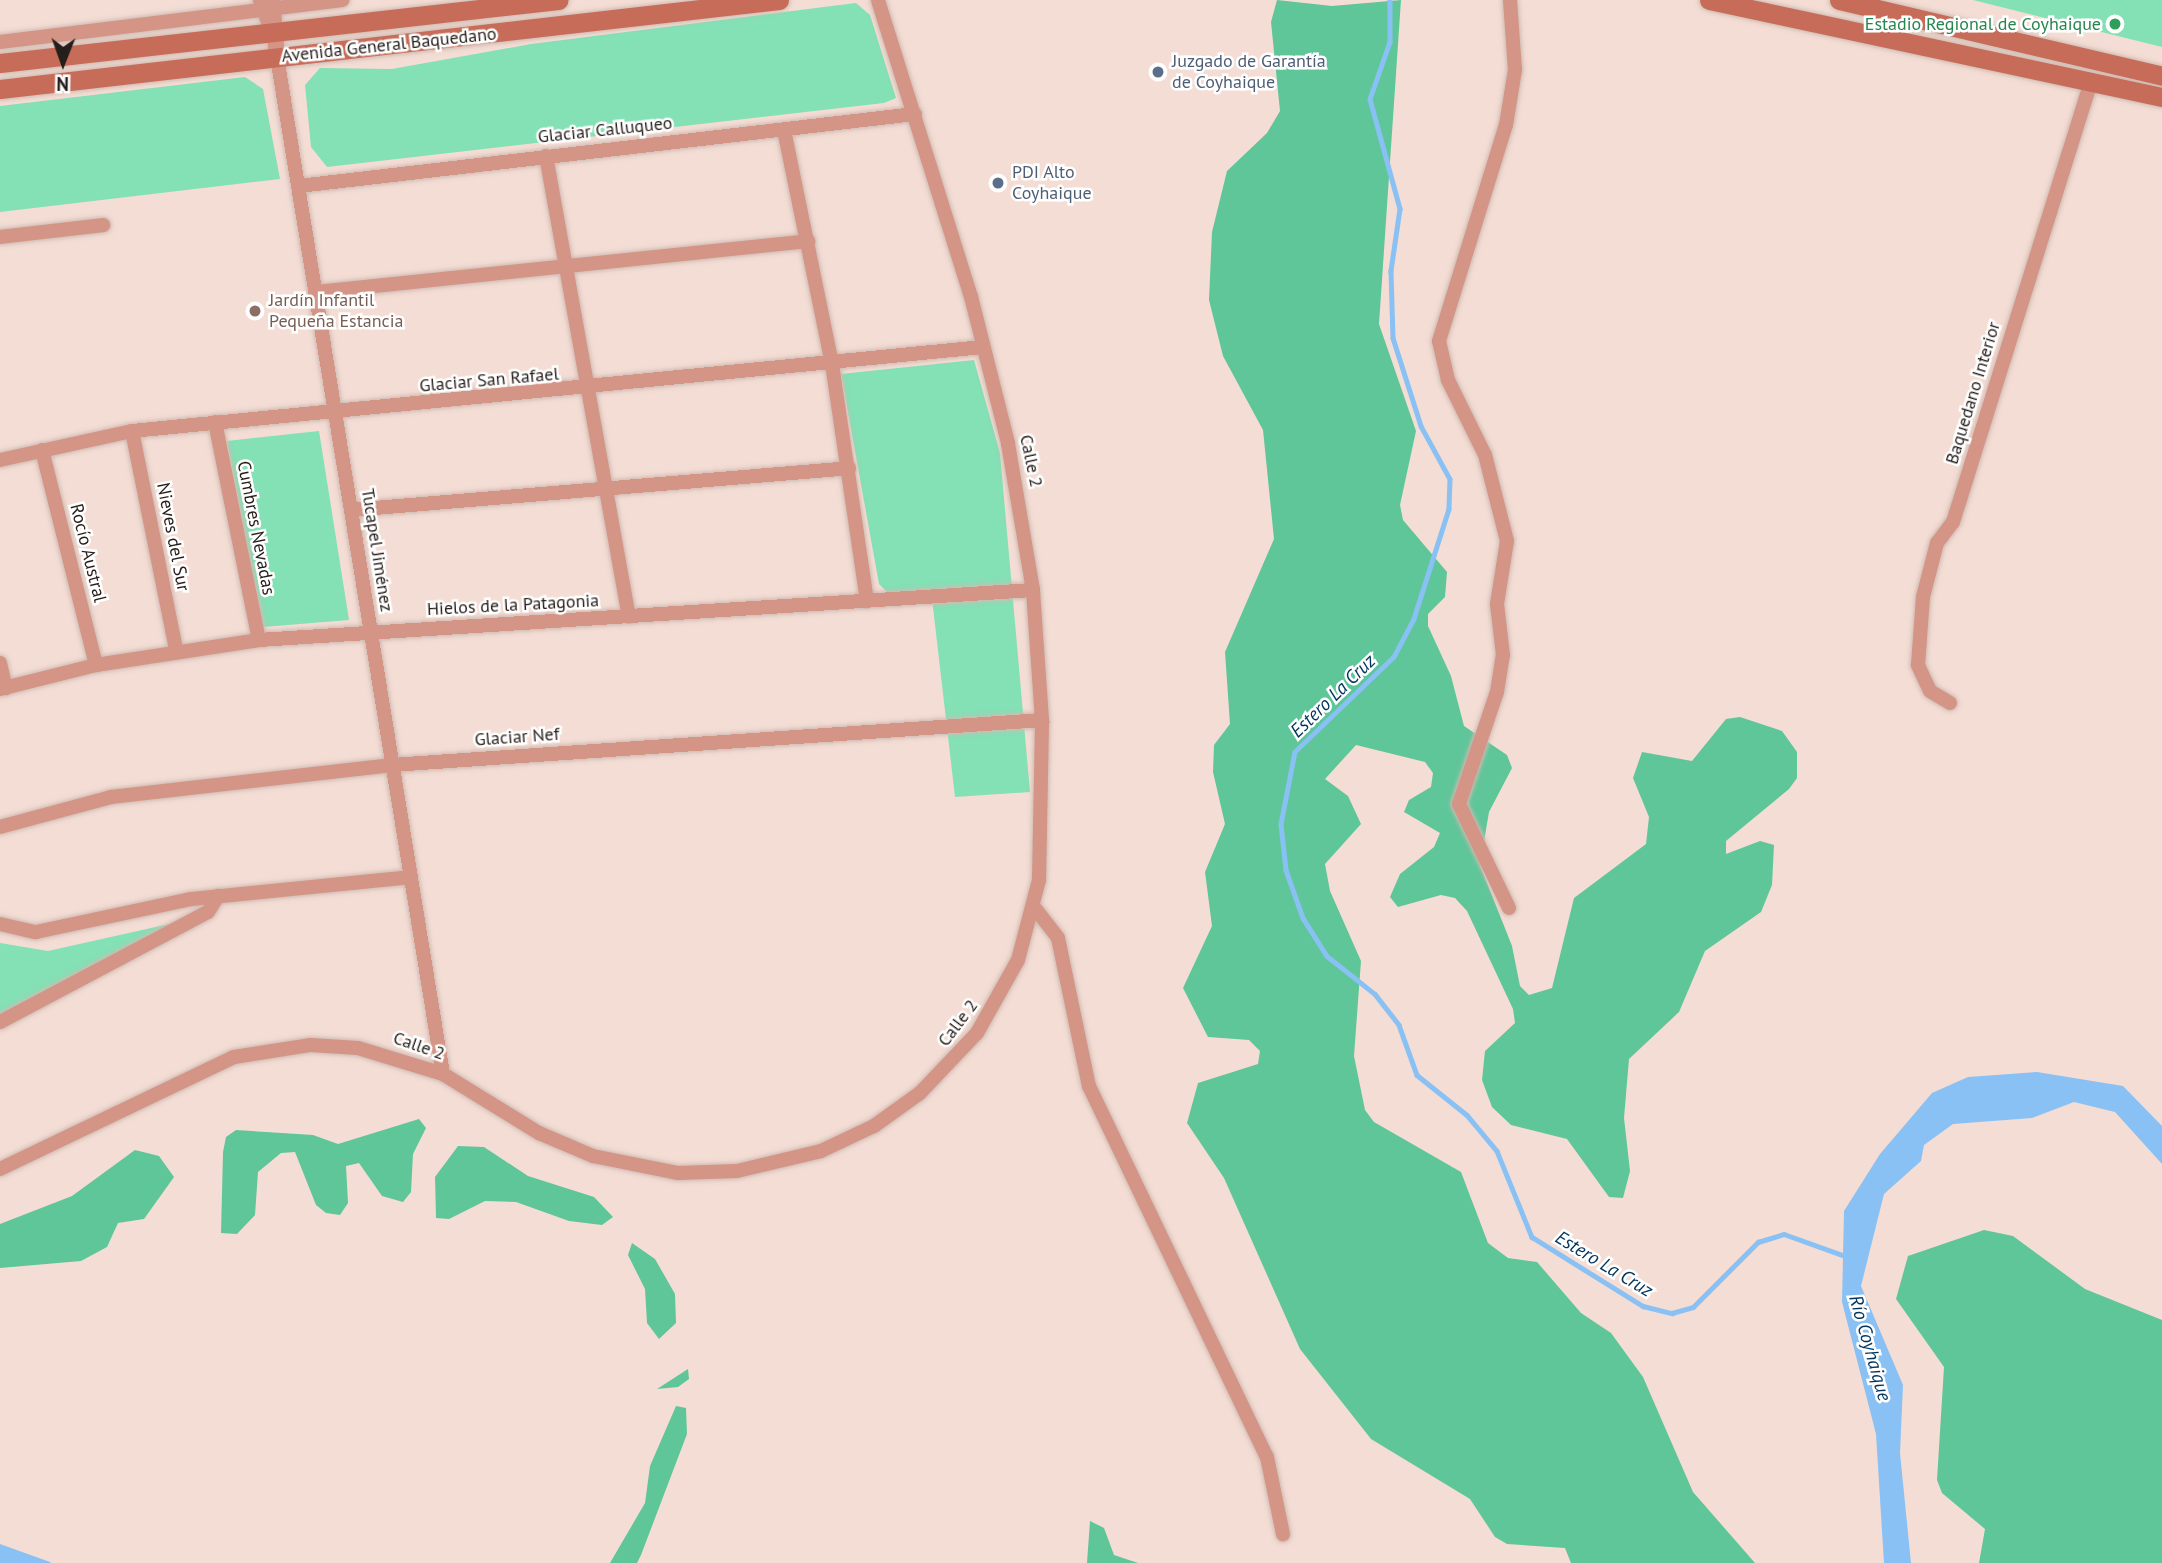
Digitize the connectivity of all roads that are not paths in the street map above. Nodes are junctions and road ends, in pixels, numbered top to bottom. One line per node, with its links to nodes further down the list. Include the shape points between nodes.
1 (342, 0): 8 (street)
2 (558, 0): 9 (main road, Avenida General Baquedano)
3 (779, 0): 11 (main road, Avenida General Baquedano)
4 (878, 0): 17 (street, Calle 2)
5 (1510, 0): 53 (street, via 1515,70 1506,125 1439,341 1448,380 1485,455 1507,541 1497,604 1503,655 1497,692 1459,804)
6 (1709, 0): 14 (main road)
7 (1839, 0): 13 (main road)
8 (267, 4): 9 (street, Tucapel Jiménez); 10 (street)
9 (274, 31): 11 (street, Tucapel Jiménez); 12 (main road, Avenida General Baquedano)
10 (0, 42)
11 (277, 57): 15 (main road, Avenida General Baquedano); 20 (street, Tucapel Jiménez)
12 (0, 63)
13 (2162, 76)
14 (2091, 82): 16 (main road); 46 (street, Baquedano Interior, via 1953,522 1937,542 1923,597 1918,665 1930,691)
15 (0, 89)
16 (2162, 97)
17 (915, 114): 18 (street, Glaciar Calluqueo); 26 (street, Calle 2)
18 (784, 130): 19 (street, Glaciar Calluqueo); 23 (street)
19 (545, 156): 20 (street, Glaciar Calluqueo); 24 (street)
20 (299, 186): 25 (street, Tucapel Jiménez)
21 (103, 225): 22 (street)
22 (0, 237)
23 (808, 241): 24 (street); 27 (street)
24 (565, 266): 25 (street); 28 (street)
25 (316, 292): 29 (street, Tucapel Jiménez)
26 (983, 347): 27 (street, Glaciar San Rafael); 37 (street, Calle 2, via 1019,492)
27 (832, 364): 28 (street, Glaciar San Rafael); 34 (street)
28 (589, 390): 29 (street, Glaciar San Rafael); 35 (street)
29 (334, 413): 30 (street, Glaciar San Rafael); 36 (street, Tucapel Jiménez)
30 (215, 422): 31 (street, Glaciar San Rafael); 41 (street, Cumbres Nevadas)
31 (132, 431): 32 (street, Glaciar San Rafael); 42 (street, Nieves del Sur)
32 (42, 450): 33 (street, Glaciar San Rafael); 44 (street, Rocío Austral)
33 (0, 460)
34 (849, 468): 35 (street); 38 (street)
35 (606, 490): 36 (street); 39 (street)
36 (351, 510): 40 (street, Tucapel Jiménez)
37 (1033, 590): 38 (street, Hielos de la Patagonia); 47 (street, Calle 2)
38 (867, 601): 39 (street, Hielos de la Patagonia)
39 (629, 617): 40 (street, Hielos de la Patagonia)
40 (371, 632): 41 (street, Hielos de la Patagonia); 48 (street, Tucapel Jiménez)
41 (259, 640): 42 (street, Hielos de la Patagonia)
42 (176, 650): 44 (street, Hielos de la Patagonia)
43 (0, 663): 45 (street)
44 (96, 665): 45 (street, Hielos de la Patagonia)
45 (3, 689)
46 (1951, 703)
47 (1042, 720): 48 (street, Glaciar Nef); 52 (street, Calle 2, via 1042,852)
48 (392, 765): 49 (street, Glaciar Nef, via 111,797); 50 (street, Tucapel Jiménez)
49 (0, 827)
50 (410, 877): 51 (street); 56 (street, Tucapel Jiménez)
51 (218, 896): 54 (street, via 36,932); 55 (street, via 208,912)
52 (1034, 907): 56 (street, Calle 2, via 993,1010 941,1075 874,1126 794,1160 708,1173 621,1164 539,1133); 58 (street, via 1058,938 1089,1086 1267,1457)
53 (1509, 908)
54 (0, 923)
55 (0, 1022)
56 (443, 1074): 57 (street, Calle 2, via 358,1048 259,1050)
57 (0, 1169)
58 (1283, 1534)

